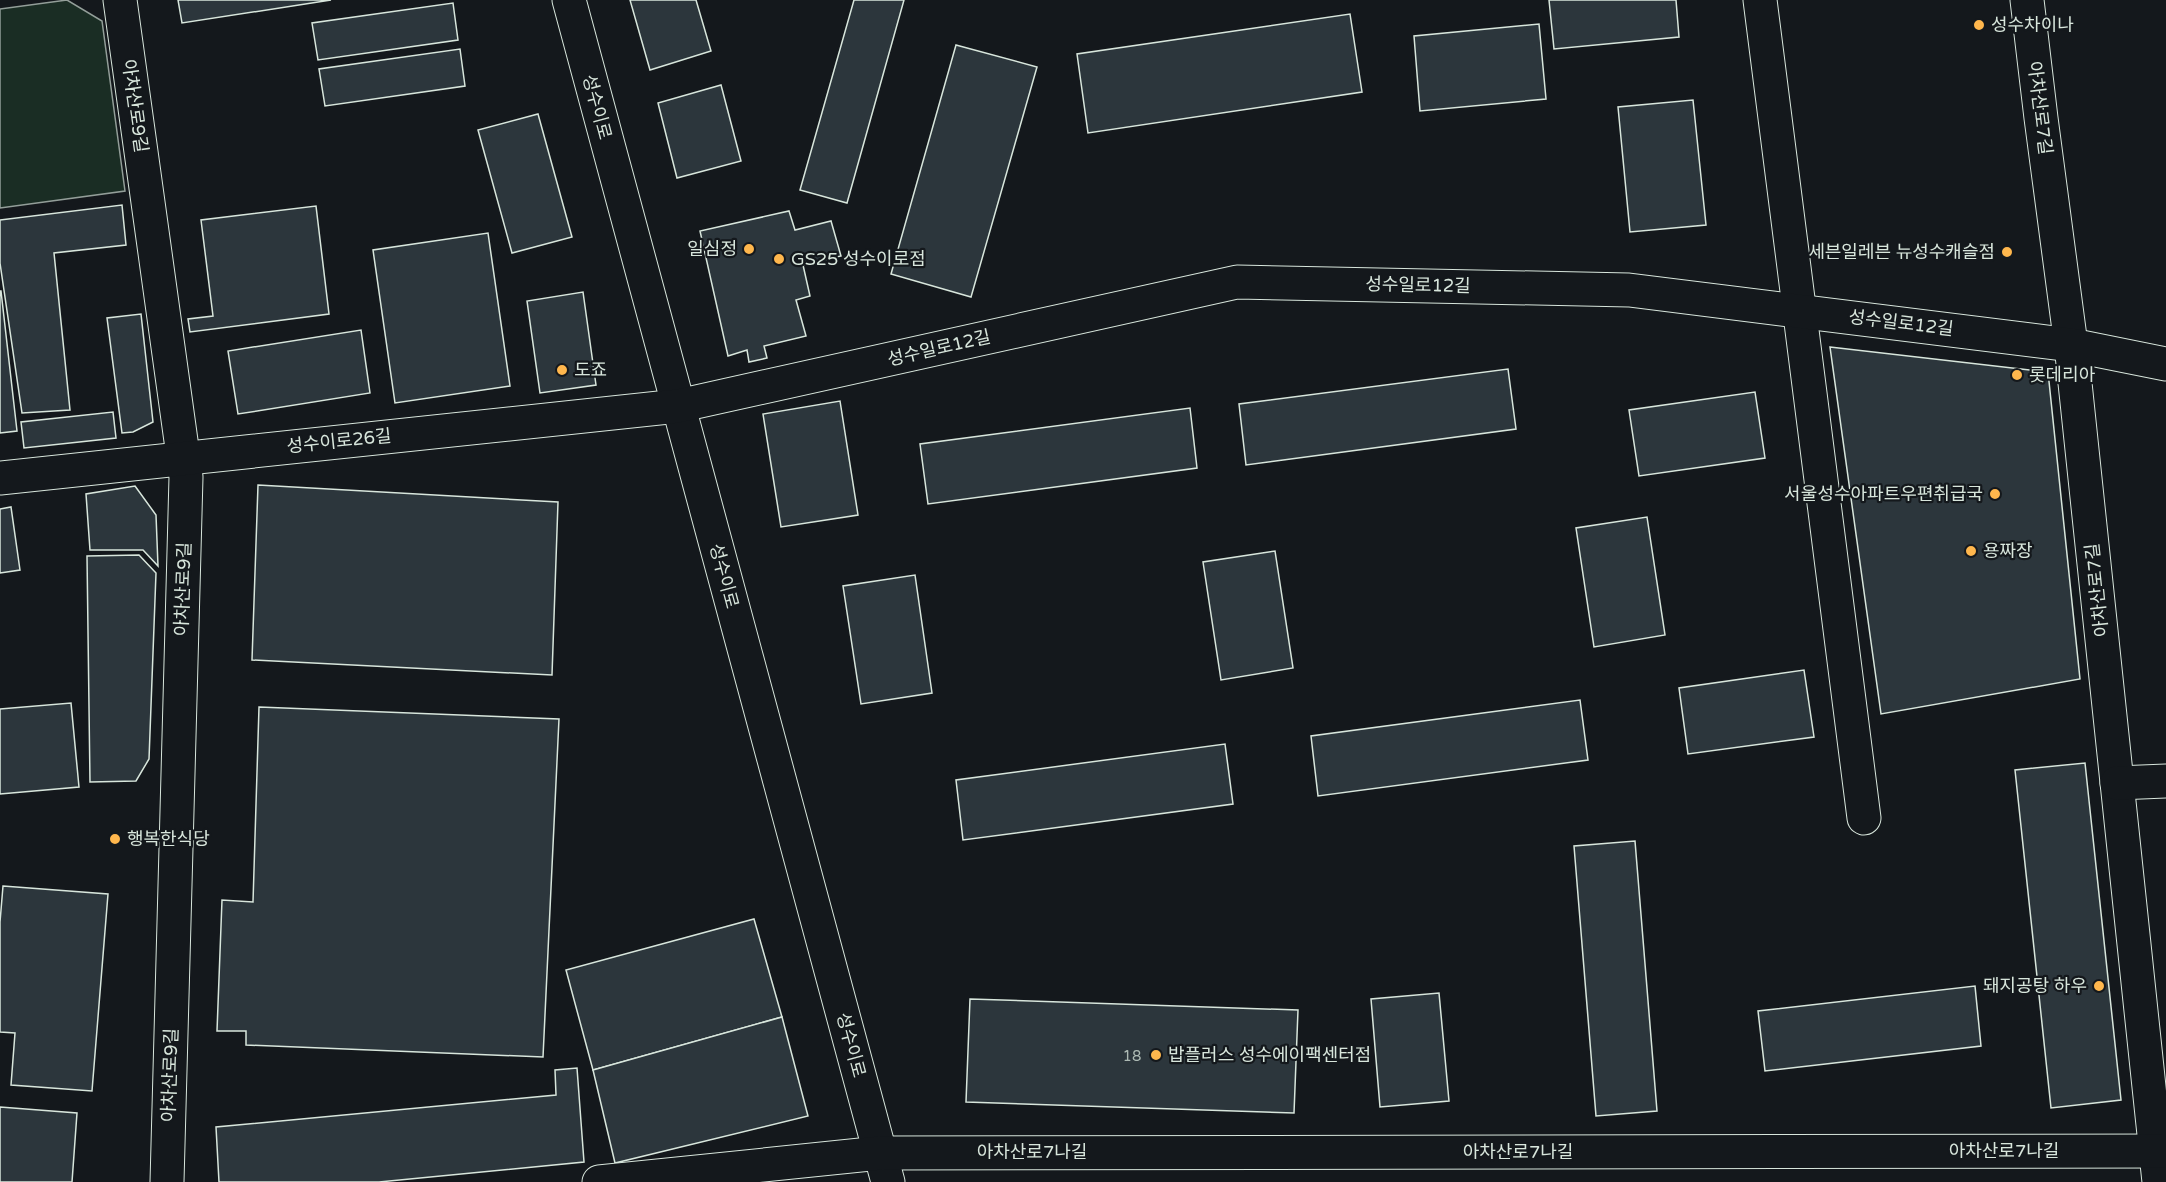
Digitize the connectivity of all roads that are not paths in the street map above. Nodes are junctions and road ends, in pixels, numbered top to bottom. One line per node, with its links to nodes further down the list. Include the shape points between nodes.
1 (120, 0): 9 (street, 아차산로9길)
2 (568, 0): 8 (street, 성수이로)
3 (1760, 0): 5 (street)
4 (2027, 0): 6 (street, 아차산로7길)
5 (1799, 311): 6 (street, 성수일로12길); 8 (street, 성수일로12길, via 1629,290 1237,282); 13 (street)
6 (2072, 345): 7 (street, 성수일로12길); 12 (street, 아차산로7길)
7 (2166, 364)
8 (678, 406): 9 (street, 성수이로26길); 15 (street, 성수이로)
9 (184, 457): 10 (street, 성수이로26길); 16 (street, 아차산로9길)
10 (0, 478)
11 (2166, 781): 12 (street)
12 (2117, 783): 14 (street, 아차산로7길)
13 (1864, 818)
14 (2160, 1161): 15 (street, 아차산로7나길)
15 (884, 1167): 17 (street)
16 (167, 1182)
17 (599, 1182)

